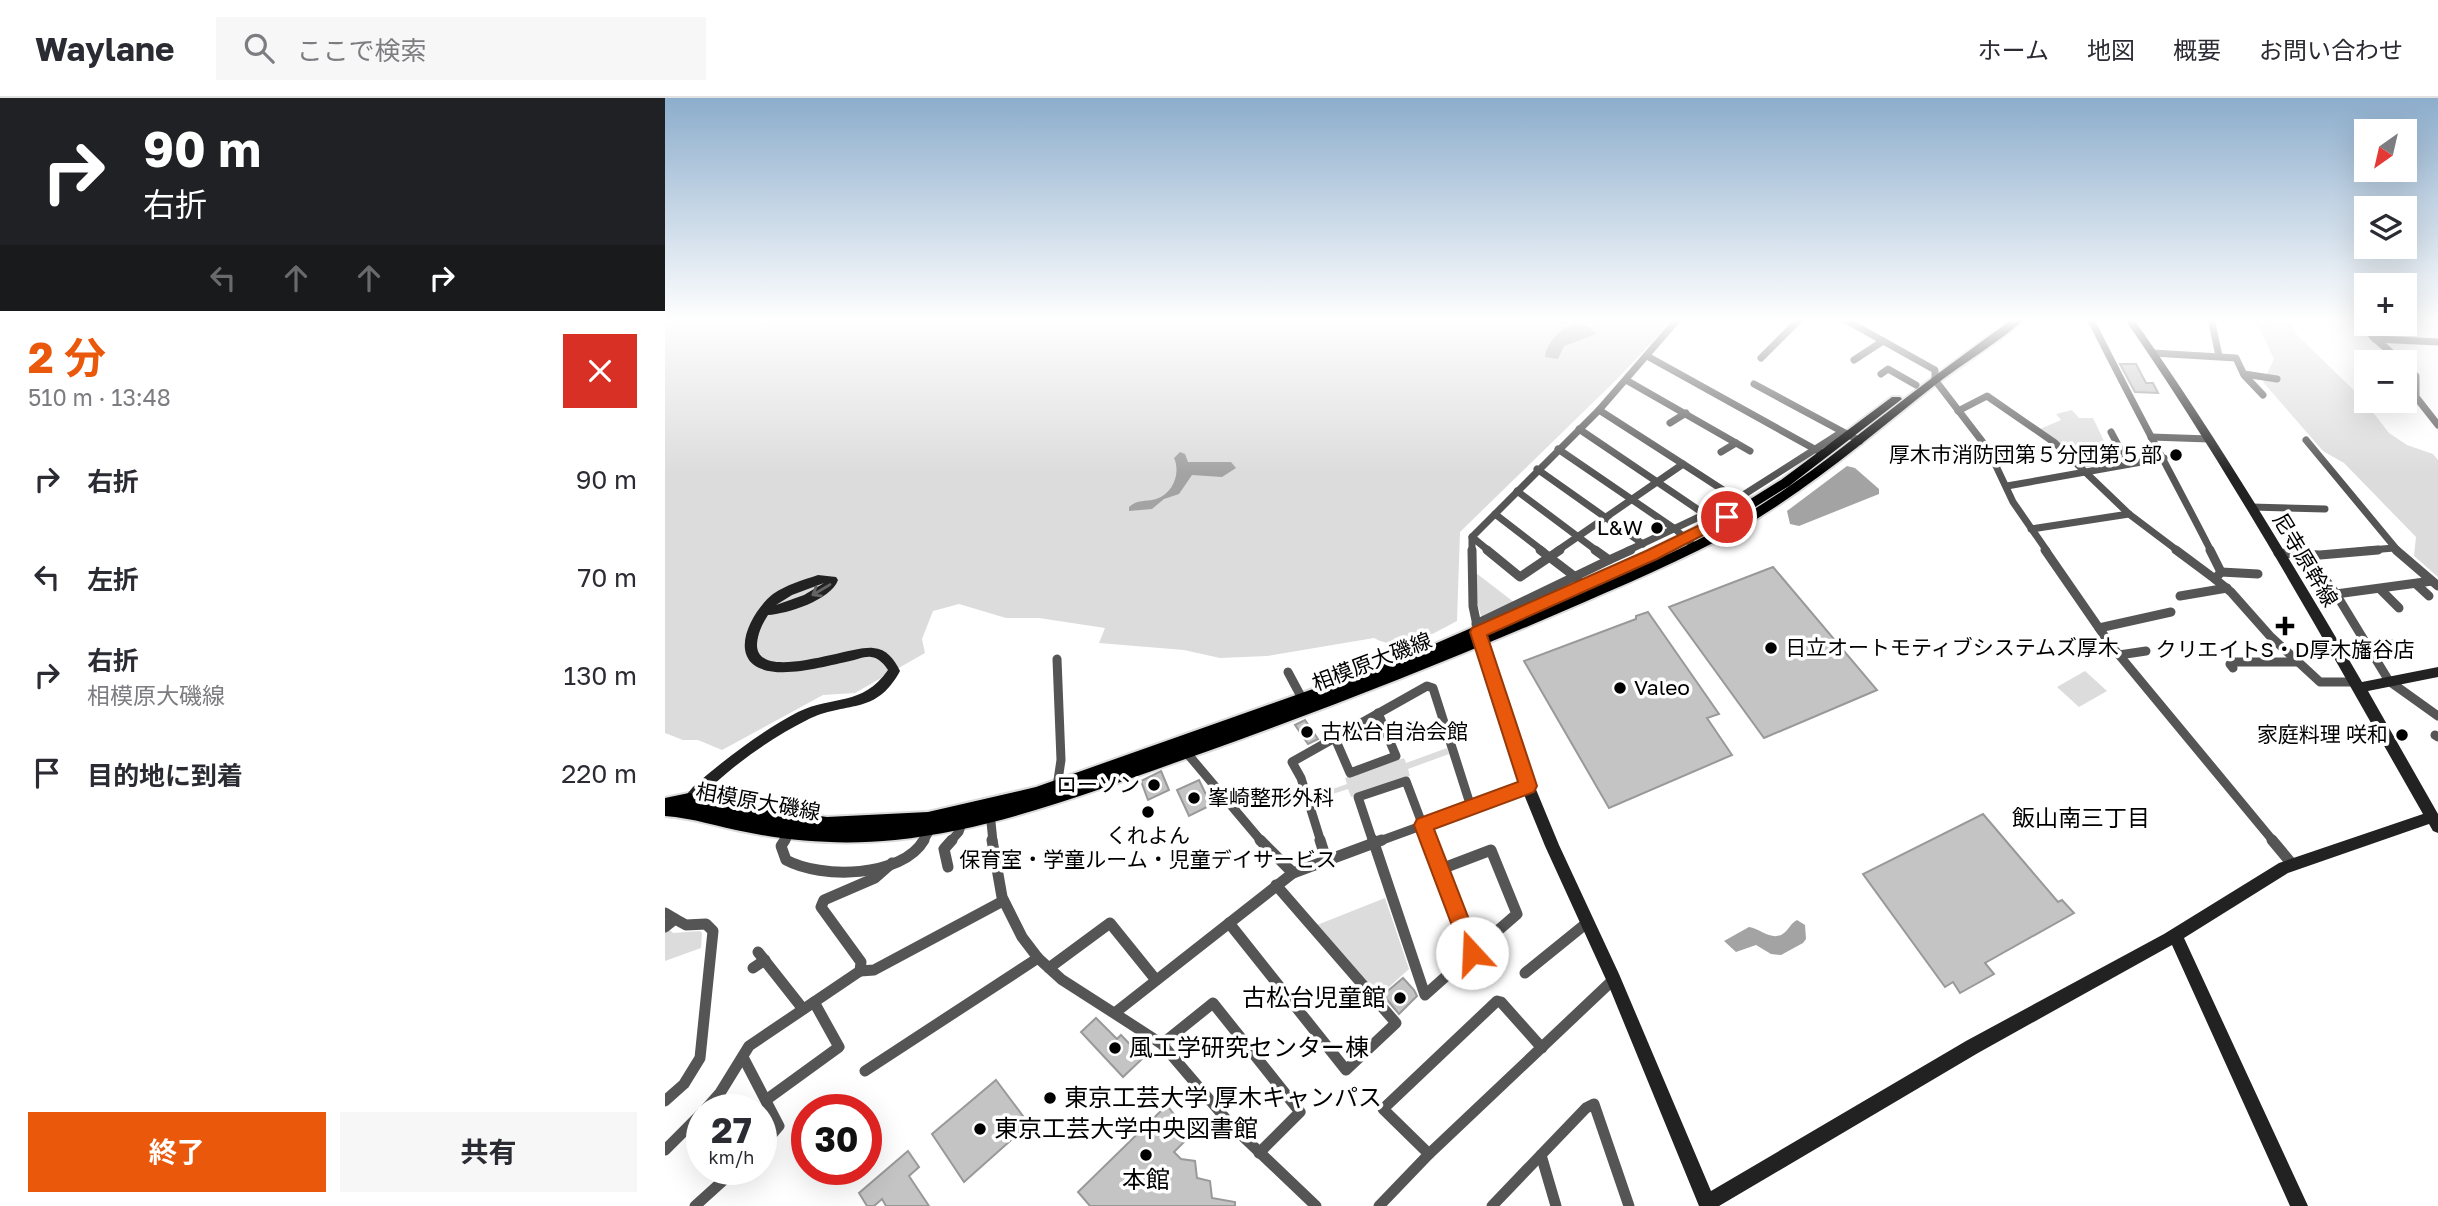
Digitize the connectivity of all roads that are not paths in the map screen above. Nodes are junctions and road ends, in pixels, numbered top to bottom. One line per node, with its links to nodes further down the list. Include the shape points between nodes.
1 (1635, 370): 14 (street)
2 (1672, 370): 36 (street)
3 (1888, 370): 10 (street)
4 (1896, 370): 15 (street)
5 (1927, 370): 12 (street)
6 (1943, 370): 12 (main road, 相模原大磯線)
7 (2116, 370): 29 (street)
8 (2164, 370): 30 (street, 尼寺原幹線)
9 (2243, 370): 11 (street)
10 (1881, 374)
11 (2244, 374): 13 (street); 17 (street)
12 (1935, 375): 15 (main road, 相模原大磯線); 22 (street); 27 (main road, 相模原大磯線)
13 (2277, 379)
14 (1626, 380): 18 (street); 21 (street)
15 (1916, 385): 27 (main road, 相模原大磯線)
16 (1758, 387): 27 (street)
17 (2263, 395)
18 (1657, 396): 20 (street); 23 (street)
19 (2417, 398): 25 (street)
20 (1646, 404)
21 (1599, 410): 26 (street); 38 (street)
22 (1958, 411): 41 (street, via 1987,396); 43 (street)
23 (1686, 413): 24 (street); 32 (street)
24 (1670, 423)
25 (2438, 425)
26 (1579, 429): 33 (street); 42 (street)
27 (1850, 436): 36 (main road, 相模原大磯線); 46 (main road, 相模原大磯線, via 1792,491)
28 (2110, 436): 39 (street)
29 (2151, 438): 30 (street); 37 (street)
30 (2209, 439): 47 (street, 尼寺原幹線)
31 (2306, 440): 59 (street)
32 (1736, 443): 34 (street); 35 (street)
33 (1558, 449): 40 (street); 45 (street)
34 (1751, 451)
35 (1721, 452)
36 (1820, 452): 46 (main road, 相模原大磯線)
37 (2164, 458): 39 (street); 65 (street)
38 (1683, 464): 42 (street); 46 (street)
39 (2127, 464): 41 (street)
40 (1537, 469): 44 (street); 52 (street)
41 (2087, 471): 43 (street); 50 (street)
42 (1657, 482): 45 (street); 51 (street)
43 (2007, 486): 54 (street)
44 (1517, 491): 49 (street); 55 (street)
45 (1632, 499): 52 (street); 53 (street)
46 (1747, 506): 51 (street); 57 (main road, 相模原大磯線)
47 (2251, 507): 48 (street); 60 (street, 尼寺原幹線)
48 (2325, 509)
49 (1495, 514): 56 (street); 62 (street)
50 (2129, 514): 54 (street); 65 (street)
51 (1706, 515): 53 (street)
52 (1605, 517): 55 (street); 58 (street)
53 (1675, 529): 57 (street); 58 (street)
54 (2031, 529): 77 (street)
55 (1578, 536): 62 (street); 63 (street)
56 (1472, 537): 62 (street, via 1517,580); 78 (street)
57 (1691, 543): 68 (main road, 相模原大磯線)
58 (1643, 544): 63 (street)
59 (2394, 548): 61 (street); 67 (street)
60 (2278, 553): 61 (street); 89 (street, 尼寺原幹線)
61 (2307, 555): 71 (street)
62 (1549, 556): 68 (street)
63 (1609, 560): 68 (street)
64 (2258, 574): 65 (street)
65 (2218, 576): 69 (street)
66 (2416, 584): 67 (street); 70 (street); 73 (street)
67 (2435, 584)
68 (1583, 585): 78 (main road, 相模原大磯線); 78 (street)
69 (2227, 588): 72 (street); 84 (street)
70 (2380, 589): 71 (street); 74 (street)
71 (2336, 594): 80 (street)
72 (2181, 596)
73 (2429, 596)
74 (2399, 608)
75 (764, 611): 75 (street, one-way to 75, via 777,597 819,579 831,580 819,592); 97 (street, via 749,649 761,664 788,666 871,652 882,654 894,671 882,689 863,702 803,716 709,779)
76 (2171, 612): 77 (street)
77 (2099, 628): 82 (street)
78 (1478, 632): 90 (main road, 相模原大磯線); 94 (main road, 相模原大磯線, via 1414,670); 95 (street)
79 (2391, 643): 80 (street)
80 (2368, 648): 88 (street)
81 (2146, 651): 82 (street)
82 (2119, 655): 110 (street)
83 (1058, 659): 96 (street, via 1061,760)
84 (2298, 662): 85 (street, via 2234,662 2230,664); 89 (street, via 2324,684)
85 (2233, 668)
86 (2438, 671): 88 (street)
87 (1288, 672): 90 (street)
88 (2389, 681): 89 (street); 92 (street)
89 (2358, 685): 102 (street, 尼寺原幹線)
90 (1303, 699): 96 (main road, 相模原大磯線)
91 (1378, 713): 93 (street); 93 (street, via 1396,756 1350,773); 99 (street, via 1427,686 1433,688)
92 (2438, 716)
93 (1334, 736): 108 (street, via 1292,762)
94 (1186, 752): 101 (main road, 相模原大磯線, via 1059,798); 113 (street, via 1252,832)
95 (1528, 786): 99 (street); 117 (street)
96 (1057, 787): 101 (main road, 相模原大磯線)
97 (689, 800): 98 (main road, 相模原大磯線); 101 (main road, 相模原大磯線, via 827,824)
98 (665, 804)
99 (1471, 807): 104 (street)
100 (665, 810): 106 (main road, 相模原大磯線)
101 (990, 812): 103 (main road, 相模原大磯線); 115 (street)
102 (2433, 814): 110 (street)
103 (962, 823): 105 (main road, 相模原大磯線); 111 (street, via 944,849)
104 (1423, 825): 107 (street); 107 (street, via 1406,781 1382,788 1357,800); 112 (street)
105 (931, 828): 106 (main road, 相模原大磯線, via 863,835); 109 (street, via 918,851)
106 (790, 833): 109 (street, via 781,846 786,860 805,871 839,873)
107 (1374, 842): 108 (street); 121 (street, via 1425,995)
108 (1326, 859): 113 (street)
109 (892, 863): 125 (street, via 875,878 824,900 821,907 861,962)
110 (2292, 864): 120 (street)
111 (948, 867)
112 (1441, 869): 121 (street); 121 (street, via 1491,850 1517,914)
113 (1293, 873): 114 (street)
114 (1276, 885): 118 (street); 118 (street, via 1396,1023 1346,1070)
115 (1003, 901): 122 (street); 125 (street, via 874,970)
116 (670, 916): 119 (street); 138 (street, via 681,925 706,924 713,931 700,1058 684,1084)
117 (1588, 922): 126 (street); 128 (street)
118 (1229, 923): 127 (street)
119 (665, 928)
120 (2175, 935): 145 (street, via 1972,1047); 152 (street)
121 (1472, 953)
122 (1038, 958): 124 (street); 134 (street, via 874,1060)
123 (753, 968): 129 (street, via 761,956)
124 (1049, 968): 127 (street, via 1110,923); 130 (street)
125 (860, 971): 129 (street)
126 (1525, 973)
127 (1156, 979): 130 (street)
128 (1613, 979): 132 (street); 145 (street)
129 (809, 1005): 133 (street, via 749,1046); 137 (street, via 839,1046)
130 (1116, 1012): 131 (street)
131 (1162, 1044): 141 (street); 141 (street, via 1213,1003 1300,1112)
132 (1542, 1048): 142 (street); 142 (street, via 1501,1002 1487,1010 1383,1109)
133 (743, 1056): 135 (street); 136 (street)
134 (865, 1071)
135 (719, 1094)
136 (763, 1094)
137 (774, 1094)
138 (665, 1101)
139 (686, 1128): 140 (street)
140 (665, 1150)
141 (1259, 1153): 147 (street)
142 (1429, 1154): 148 (street)
143 (1541, 1155): 149 (street); 150 (street); 151 (street, via 1594,1104)
144 (719, 1185): 146 (street)
145 (1708, 1204)
146 (697, 1205)
147 (1316, 1206)
148 (1379, 1206)
149 (1492, 1206)
150 (1556, 1206)
151 (1629, 1206)
152 (2298, 1206)

